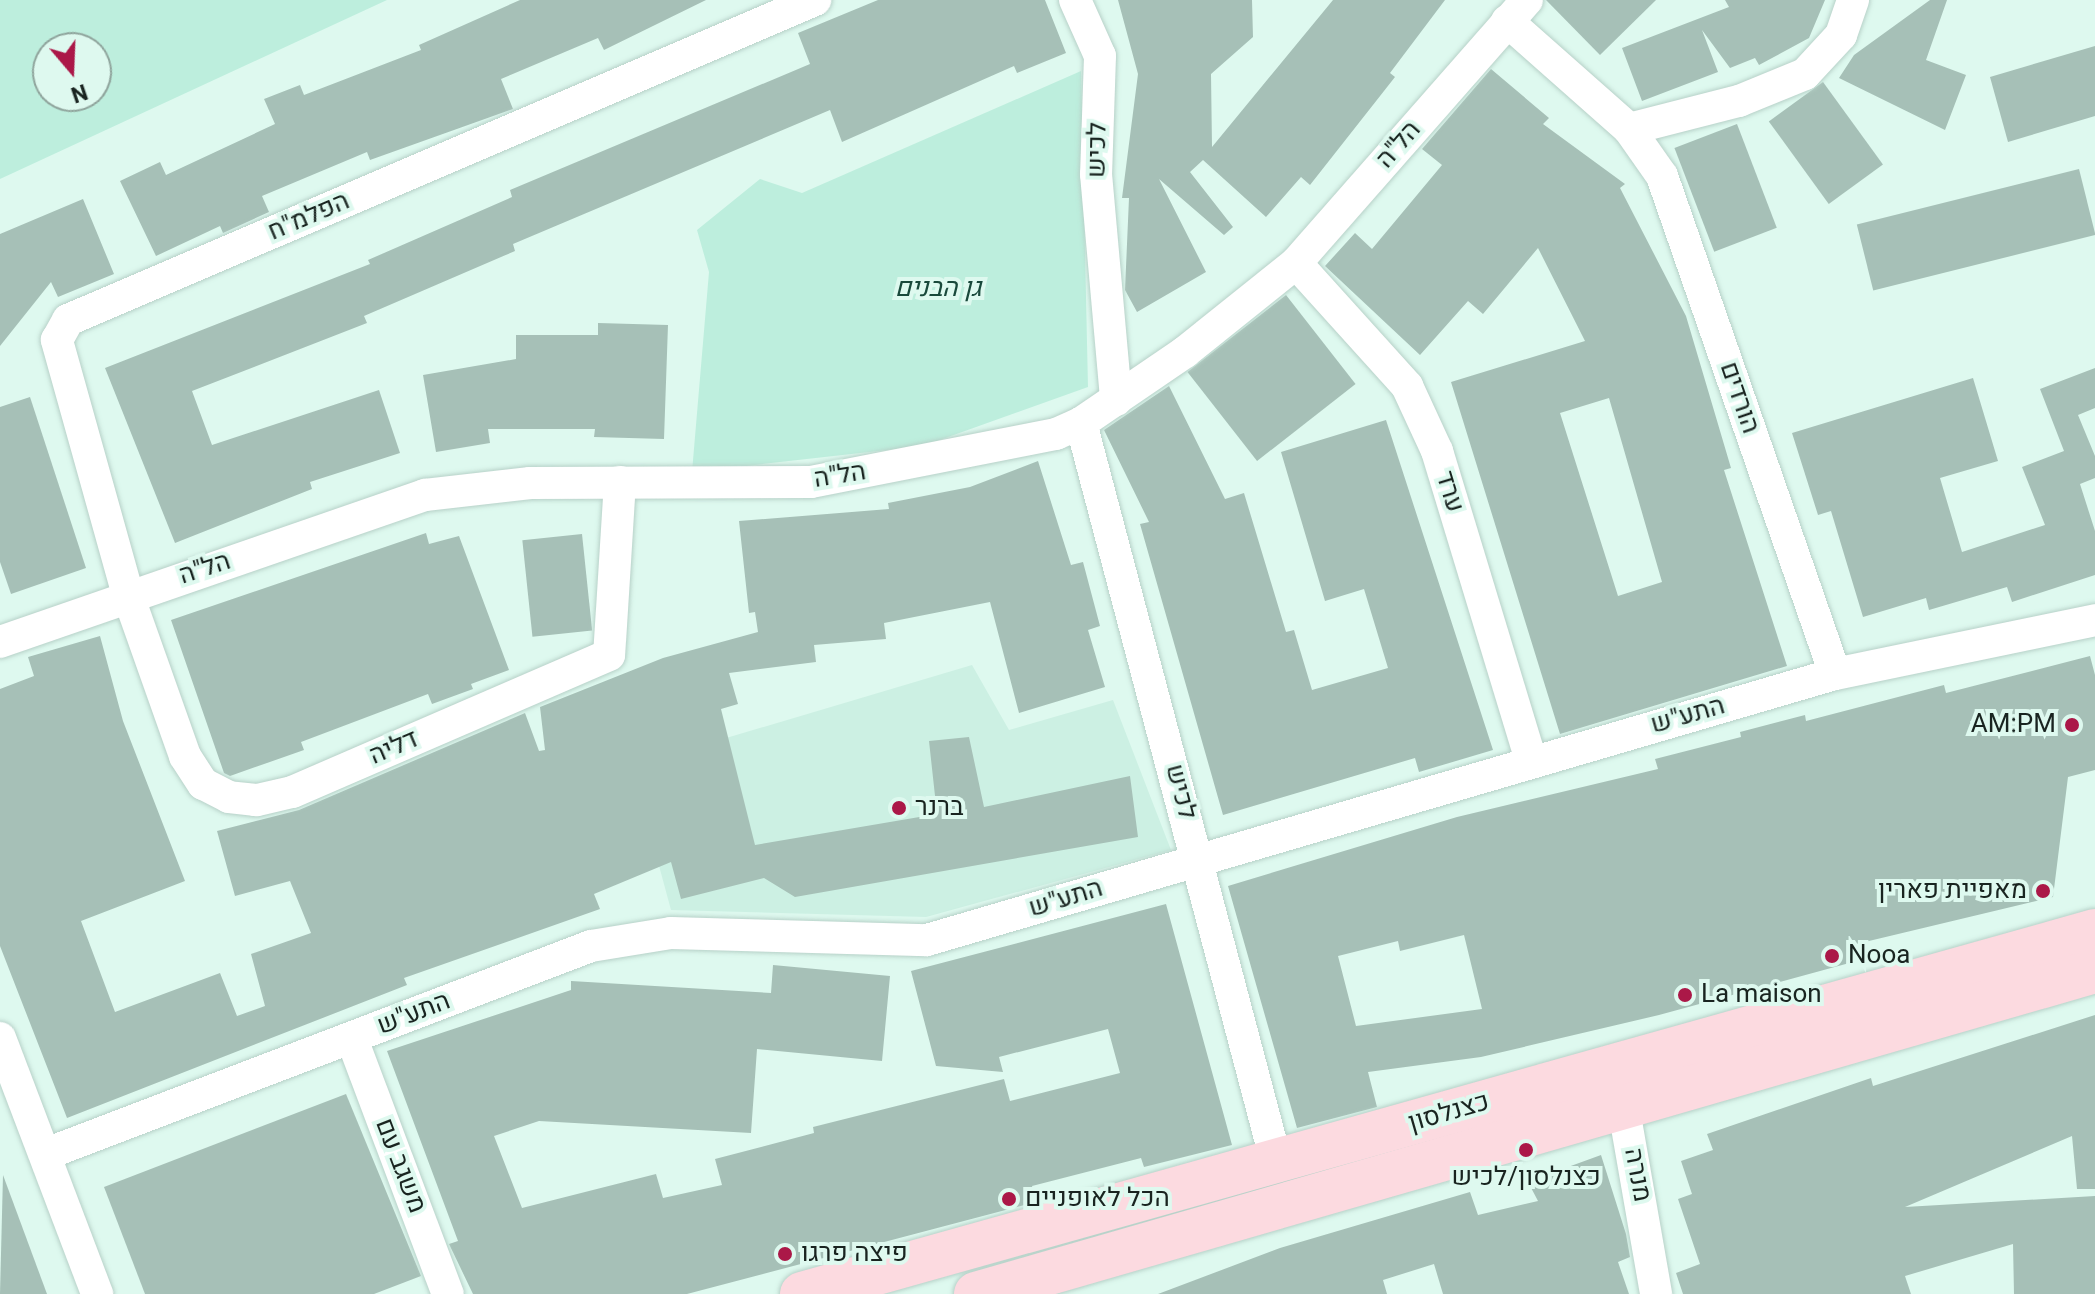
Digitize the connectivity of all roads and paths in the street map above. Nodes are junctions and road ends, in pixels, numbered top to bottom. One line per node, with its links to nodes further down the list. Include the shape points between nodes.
1 (815, 0): 10 (street, הפלמ"ח, via 68,320 57,340)
2 (1075, 0): 7 (street, לכיש, via 1100,56 1096,174)
3 (1853, 0): 5 (street, via 1841,35 1805,74 1739,101)
4 (1517, 11): 5 (street, הורדים); 6 (street, הל"ה)
5 (1629, 129): 13 (street, הורדים, via 1662,176)
6 (1296, 263): 7 (street, הל"ה); 14 (street, ערד, via 1407,386 1437,451)
7 (1116, 400): 8 (street, הל"ה)
8 (1081, 423): 9 (street, הל"ה, via 983,452 811,482); 15 (street, לכיש)
9 (620, 482): 10 (street, הל"ה, via 530,483 425,495); 10 (street, דליה, via 609,655 292,792 256,800 229,797 203,784 185,756)
10 (128, 595): 12 (street, הל"ה)
11 (2095, 620): 13 (street, התע"ש)
12 (0, 642)
13 (1835, 674): 14 (street, התע"ש)
14 (1531, 760): 15 (street, התע"ש)
15 (1198, 860): 19 (street, התע"ש, via 927,940 671,933 628,937 591,946); 23 (street, לכיש)
16 (2095, 931): 20 (street, כצנלסון)
17 (2095, 971): 21 (street, כצנלסון)
18 (0, 1038): 22 (street)
19 (352, 1039): 22 (street, התע"ש); 26 (street, משגב עם)
20 (1636, 1061): 21 (street, מנרה, via 1622,1079); 23 (street, כצנלסון)
21 (1622, 1104): 28 (street, כצנלסון); 29 (street, מנרה)
22 (46, 1154): 25 (street)
23 (1276, 1161): 24 (street, כצנלסון)
24 (867, 1285): 27 (street, כצנלסון)
25 (97, 1294)
26 (448, 1294)
27 (802, 1294)
28 (976, 1294)
29 (1656, 1294)

